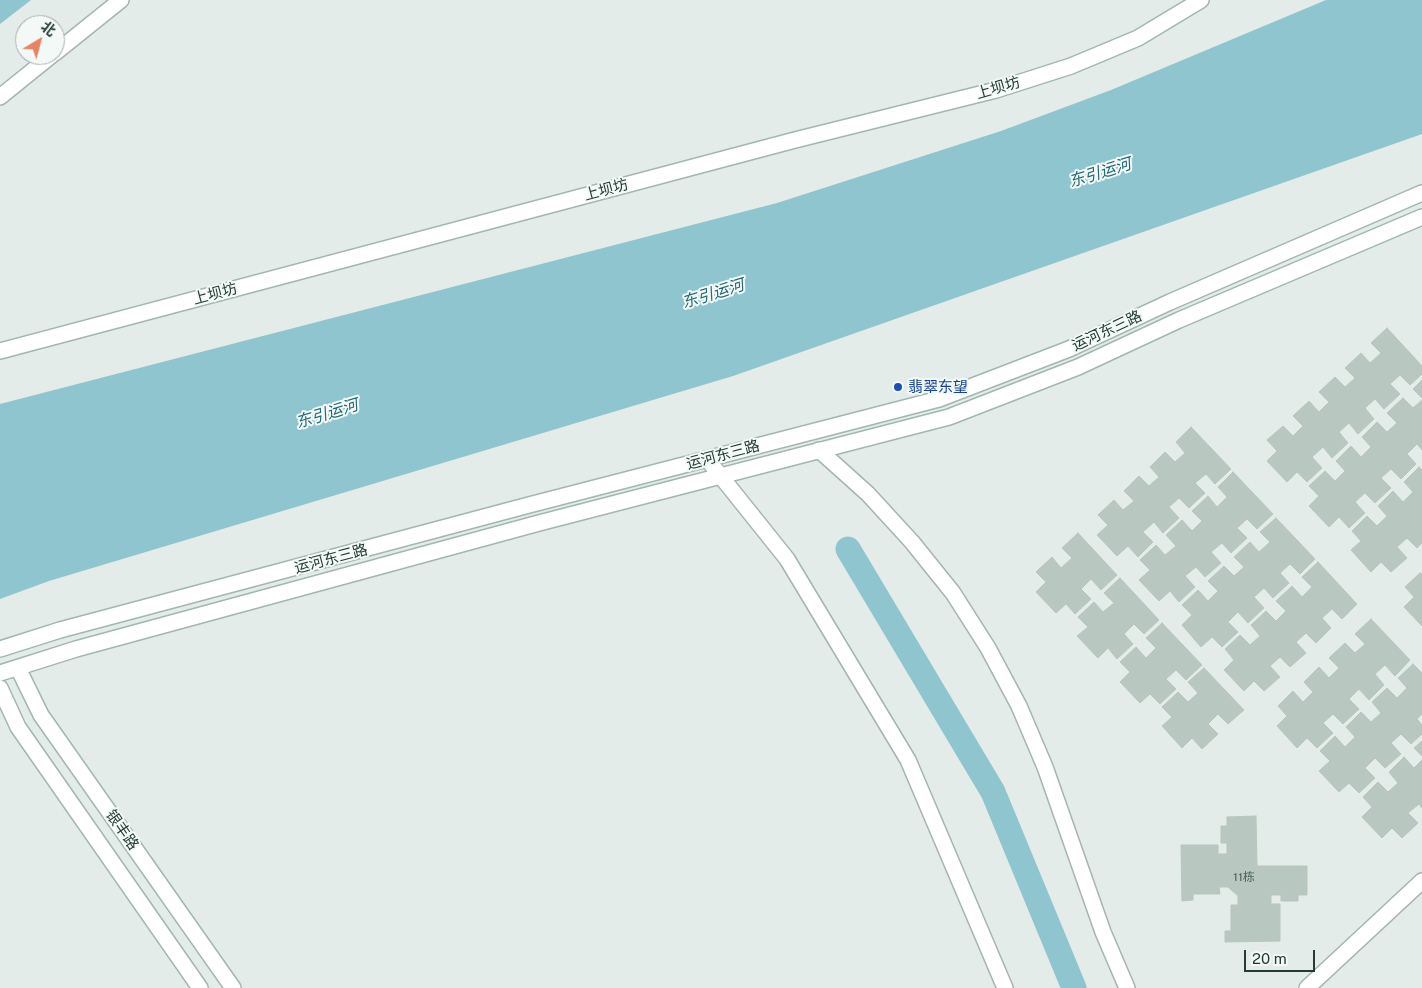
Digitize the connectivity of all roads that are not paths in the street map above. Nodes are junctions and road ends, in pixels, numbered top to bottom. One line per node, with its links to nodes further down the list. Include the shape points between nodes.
1 (121, 0): 3 (street)
2 (1201, 0): 8 (street, 上坝坊, via 1138,38 1071,66 996,90 785,142)
3 (65, 45)
4 (40, 65): 5 (street)
5 (0, 97)
6 (1422, 193): 10 (street, 运河东三路, via 1069,349 939,399)
7 (1422, 217): 9 (street, 运河东三路, via 1179,320 1078,367 949,417)
8 (0, 351)
9 (819, 450): 11 (street, 运河东三路); 21 (street, via 868,494 912,542 953,593 988,648 1019,706 1045,767)
10 (707, 459): 11 (street); 12 (street, 运河东三路, via 60,630)
11 (720, 476): 14 (street, 运河东三路, via 233,606); 20 (street, via 787,560 908,760)
12 (0, 649)
13 (0, 658): 14 (street)
14 (18, 668): 15 (street, 运河东三路); 19 (street, 银丰路, via 41,715)
15 (0, 673)
16 (0, 688): 18 (street, 银丰路, via 18,727)
17 (1422, 881): 22 (street)
18 (200, 988)
19 (233, 988)
20 (1005, 988)
21 (1127, 988)
22 (1307, 988)

